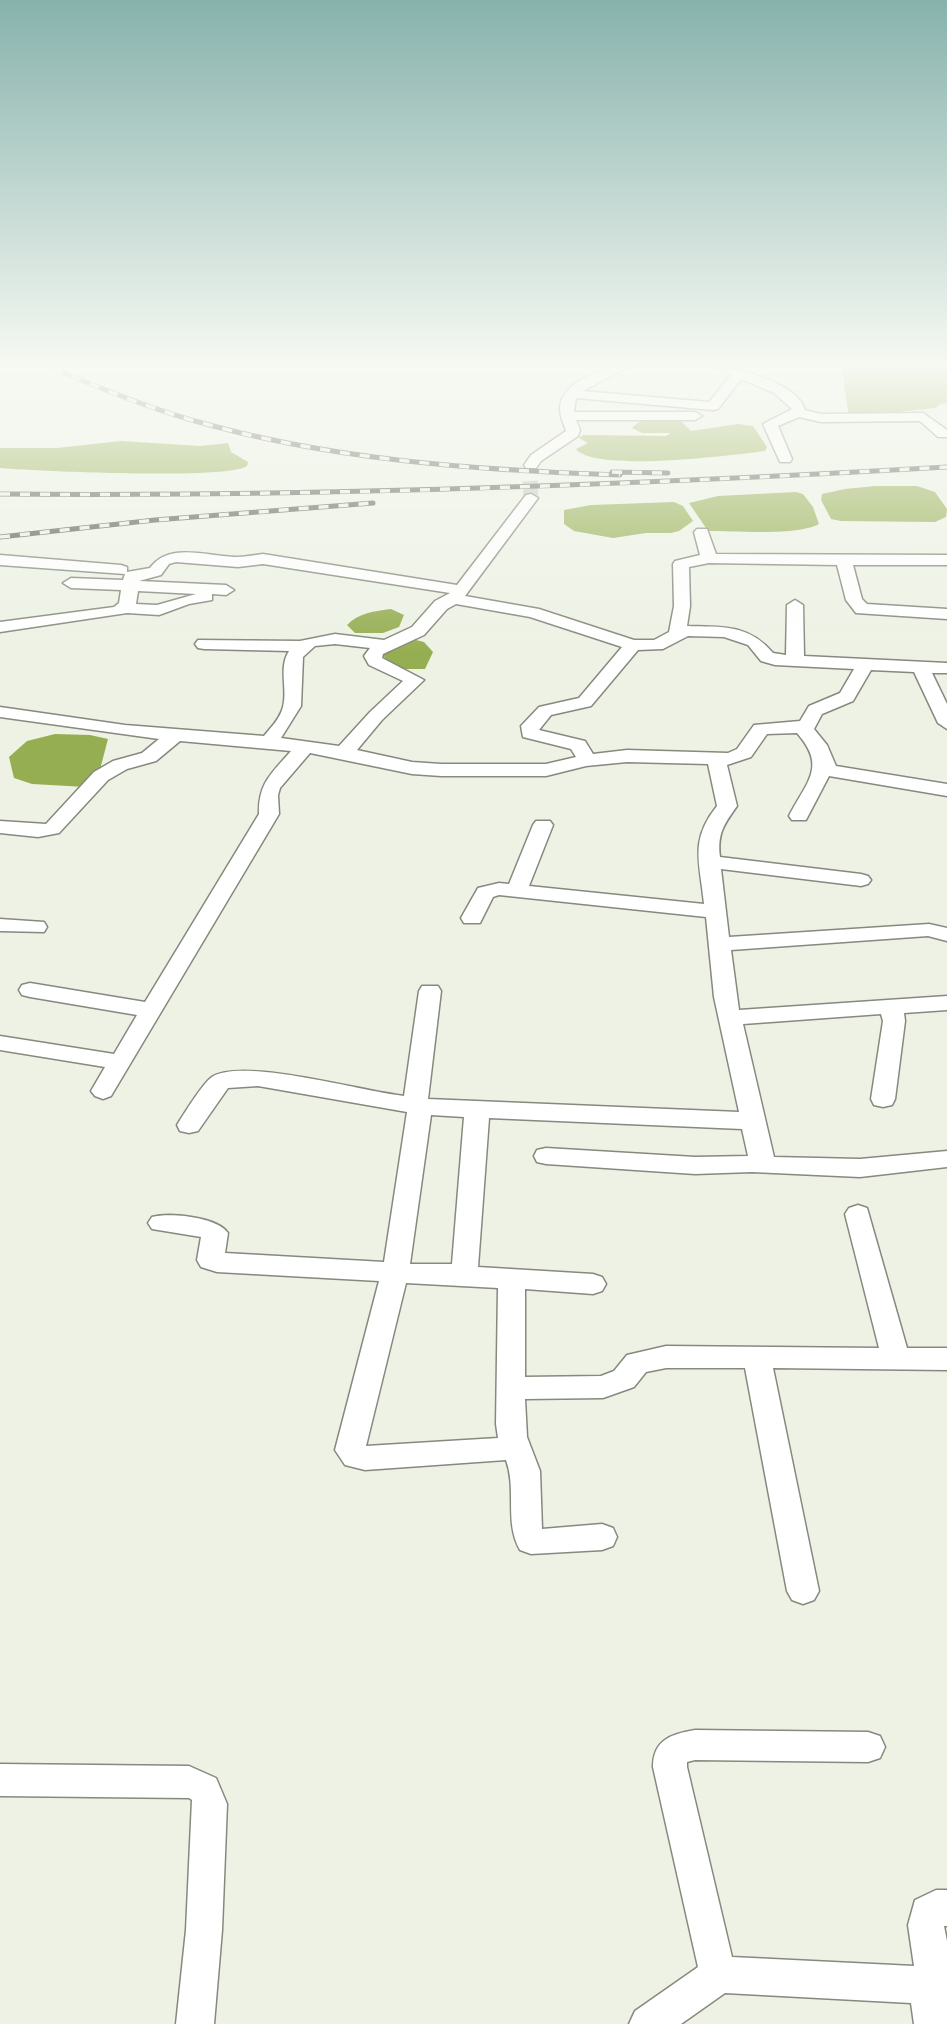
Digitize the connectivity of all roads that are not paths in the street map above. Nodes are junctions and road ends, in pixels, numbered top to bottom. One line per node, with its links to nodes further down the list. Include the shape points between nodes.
1 (535, 462): 13 (street, via 530,479)
2 (702, 532): 3 (street)
3 (709, 558): 6 (street); 19 (street, via 681,564)
4 (250, 559): 9 (street, via 175,557); 12 (street); 13 (street)
5 (0, 560): 8 (street)
6 (845, 560): 7 (street); 16 (street, via 854,600 862,609)
7 (947, 560)
8 (77, 566): 9 (street); 10 (street)
9 (149, 573): 11 (street, via 132,576)
10 (71, 583): 11 (street); 17 (street)
11 (130, 584): 12 (street); 15 (street)
12 (226, 590): 15 (street, via 167,608)
13 (457, 595): 21 (street); 23 (street, via 441,605 418,631)
14 (795, 605): 24 (street)
15 (124, 608): 17 (street)
16 (947, 614)
17 (63, 619): 18 (street)
18 (0, 627)
19 (677, 635): 21 (street, via 657,645); 24 (street, via 694,631 742,635 767,657)
20 (204, 644): 22 (street)
21 (633, 645): 36 (street, via 585,702 545,711 530,726 530,733 578,745)
22 (302, 646): 23 (street, via 329,639); 32 (street, via 294,657 292,708)
23 (386, 646): 34 (street, via 377,650 375,661 415,680)
24 (795, 662): 25 (street)
25 (864, 666): 26 (street); 30 (street, via 846,697 815,710)
26 (921, 667): 27 (street); 29 (street)
27 (947, 668)
28 (0, 712): 31 (street)
29 (947, 723)
30 (802, 727): 35 (street, via 761,730 738,757); 37 (street, via 823,751)
31 (176, 735): 32 (street); 41 (street, via 149,757 101,776 52,829)
32 (268, 743): 33 (street)
33 (304, 748): 34 (street); 55 (street, via 271,787 269,814)
34 (342, 752): 36 (street, via 440,770 462,779 497,782)
35 (716, 759): 36 (street, via 640,755); 42 (street, via 727,806 708,834)
36 (586, 760)
37 (824, 767): 38 (street, via 842,774); 39 (street)
38 (947, 790)
39 (799, 816)
40 (543, 825): 44 (street)
41 (0, 827)
42 (712, 862): 43 (street); 45 (street)
43 (861, 880)
44 (516, 891): 45 (street); 46 (street, via 485,891)
45 (716, 912): 50 (street)
46 (472, 918)
47 (0, 925): 48 (street)
48 (36, 927)
49 (947, 934): 50 (street, via 919,930)
50 (719, 944): 56 (street)
51 (30, 990): 55 (street)
52 (430, 991): 61 (street)
53 (947, 1003): 54 (street)
54 (891, 1007): 56 (street); 60 (street, via 894,1021)
55 (151, 1010): 58 (street)
56 (729, 1018): 63 (street)
57 (0, 1043): 58 (street)
58 (120, 1062): 59 (street)
59 (103, 1091)
60 (883, 1098)
61 (417, 1105): 62 (street); 64 (street, via 243,1078 219,1083); 70 (street, via 410,1186)
62 (477, 1110): 63 (street); 71 (street, via 465,1268)
63 (754, 1121): 67 (street, via 762,1161)
64 (189, 1125)
65 (546, 1156): 67 (street)
66 (947, 1159): 67 (street, via 860,1168)
67 (757, 1165)
68 (858, 1214): 76 (street)
69 (161, 1223): 70 (street, via 215,1233 210,1260 217,1262)
70 (394, 1273): 71 (street); 78 (street, via 350,1443 355,1457)
71 (454, 1276): 72 (street)
72 (512, 1279): 73 (street); 77 (street)
73 (593, 1284)
74 (757, 1359): 76 (street); 77 (street, via 647,1359 637,1363 624,1379 603,1387); 80 (street)
75 (947, 1359): 76 (street)
76 (896, 1360)
77 (510, 1388): 78 (street, via 510,1424)
78 (516, 1448): 79 (street, via 525,1471 531,1541)
79 (602, 1536)
80 (803, 1591)
81 (868, 1747): 85 (street, via 695,1745 678,1748 670,1756 711,1949)
82 (0, 1780): 86 (street, via 189,1782 208,1791)
83 (947, 1908): 84 (street, via 928,1913 926,1925)
84 (935, 1967): 85 (street); 88 (street)
85 (721, 1973): 87 (street)
86 (195, 2024)
87 (648, 2024)
88 (933, 2024)

